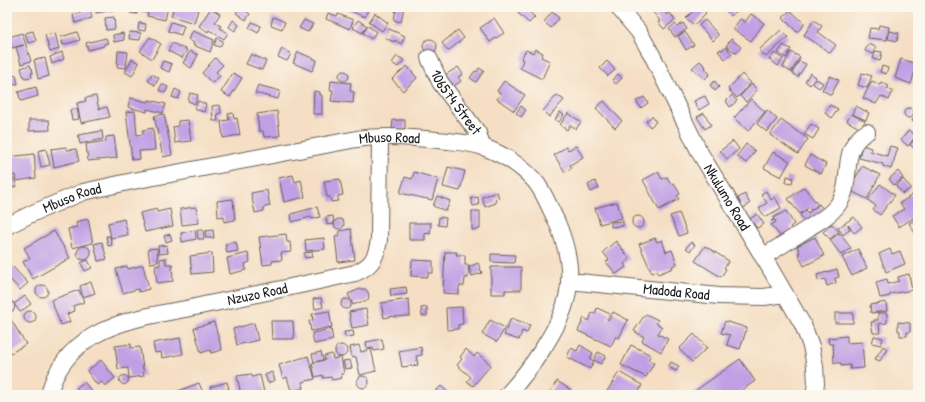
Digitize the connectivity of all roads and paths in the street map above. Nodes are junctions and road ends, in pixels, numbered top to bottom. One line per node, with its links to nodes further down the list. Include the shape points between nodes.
1 (618, 7): 9 (street, Nkulumo Road, via 639,32 700,153)
2 (7, 29): 3 (path)
3 (8, 33)
4 (429, 58): 7 (street, 106574 Street, via 440,82 478,133)
5 (867, 132): 9 (street, via 855,141 850,150 845,191 837,206 820,221)
6 (380, 138): 7 (street, Mbuso Road, via 427,139); 8 (street, Mbuso Road, via 349,140 103,187 83,192); 12 (street, Nzuzo Road, via 379,240 375,258 362,270 115,325 92,336 70,355 55,376)
7 (482, 146): 10 (street, Mbuso Road, via 502,155 535,181 558,226 568,264)
8 (8, 223)
9 (763, 257): 11 (street, Nkulumo Road)
10 (568, 281): 11 (street, Madoda Road, via 719,296 764,298); 13 (street, Mbuso Road, via 567,297 550,335 522,378)
11 (785, 294): 14 (street, Nkulumo Road, via 803,325 811,346 815,366)
12 (49, 395)
13 (507, 395)
14 (814, 395)

